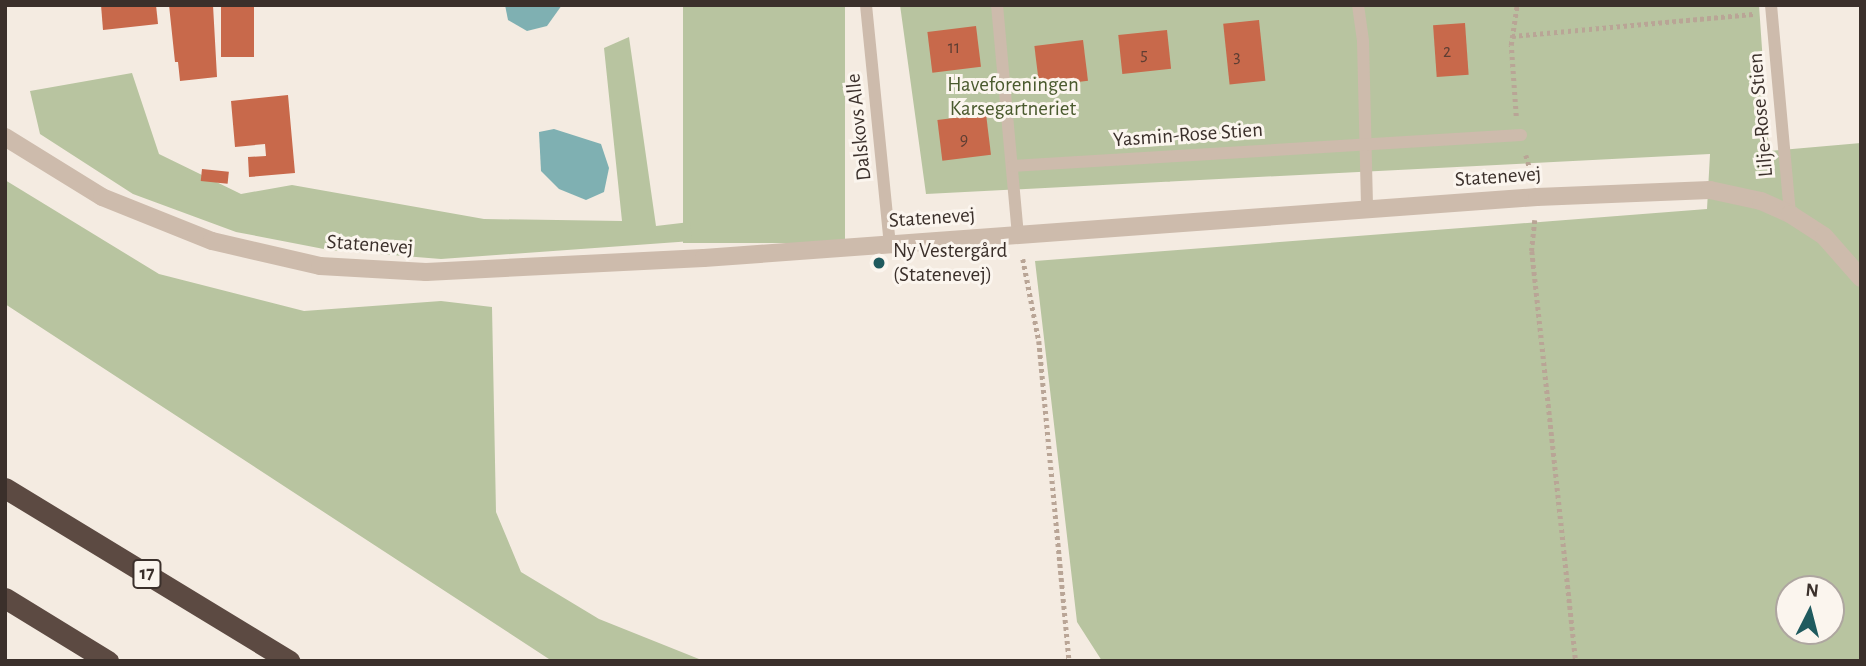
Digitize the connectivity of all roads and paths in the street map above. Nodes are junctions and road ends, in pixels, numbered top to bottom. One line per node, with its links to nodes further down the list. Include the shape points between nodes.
1 (866, 5): 15 (lane, Dalskovs Alle)
2 (997, 5): 10 (lane)
3 (1358, 5): 9 (lane)
4 (1517, 5): 6 (path)
5 (1771, 9): 6 (path); 13 (lane, Lilje-Rose Stien)
6 (1512, 36): 7 (path, via 1513,103)
7 (1521, 135): 9 (lane, Yasmin-Rose Stien); 11 (path)
8 (5, 137): 15 (street, Statenevej, via 102,197 212,241 320,266 425,272)
9 (1366, 143): 10 (lane, Yasmin-Rose Stien); 12 (lane)
10 (1013, 166): 14 (lane)
11 (1537, 197): 12 (street, Statenevej); 13 (street, Statenevej, via 1710,190 1760,201); 22 (path, via 1532,251)
12 (1367, 209): 14 (street, Statenevej)
13 (1790, 214): 16 (street, Statenevej, via 1824,236)
14 (1018, 234): 15 (street, Statenevej); 21 (path, via 1039,341)
15 (890, 244)
16 (1861, 278)
17 (5, 488): 20 (highway, 17)
18 (5, 598): 19 (highway)
19 (108, 661)
20 (289, 661)
21 (1069, 661)
22 (1576, 661)

